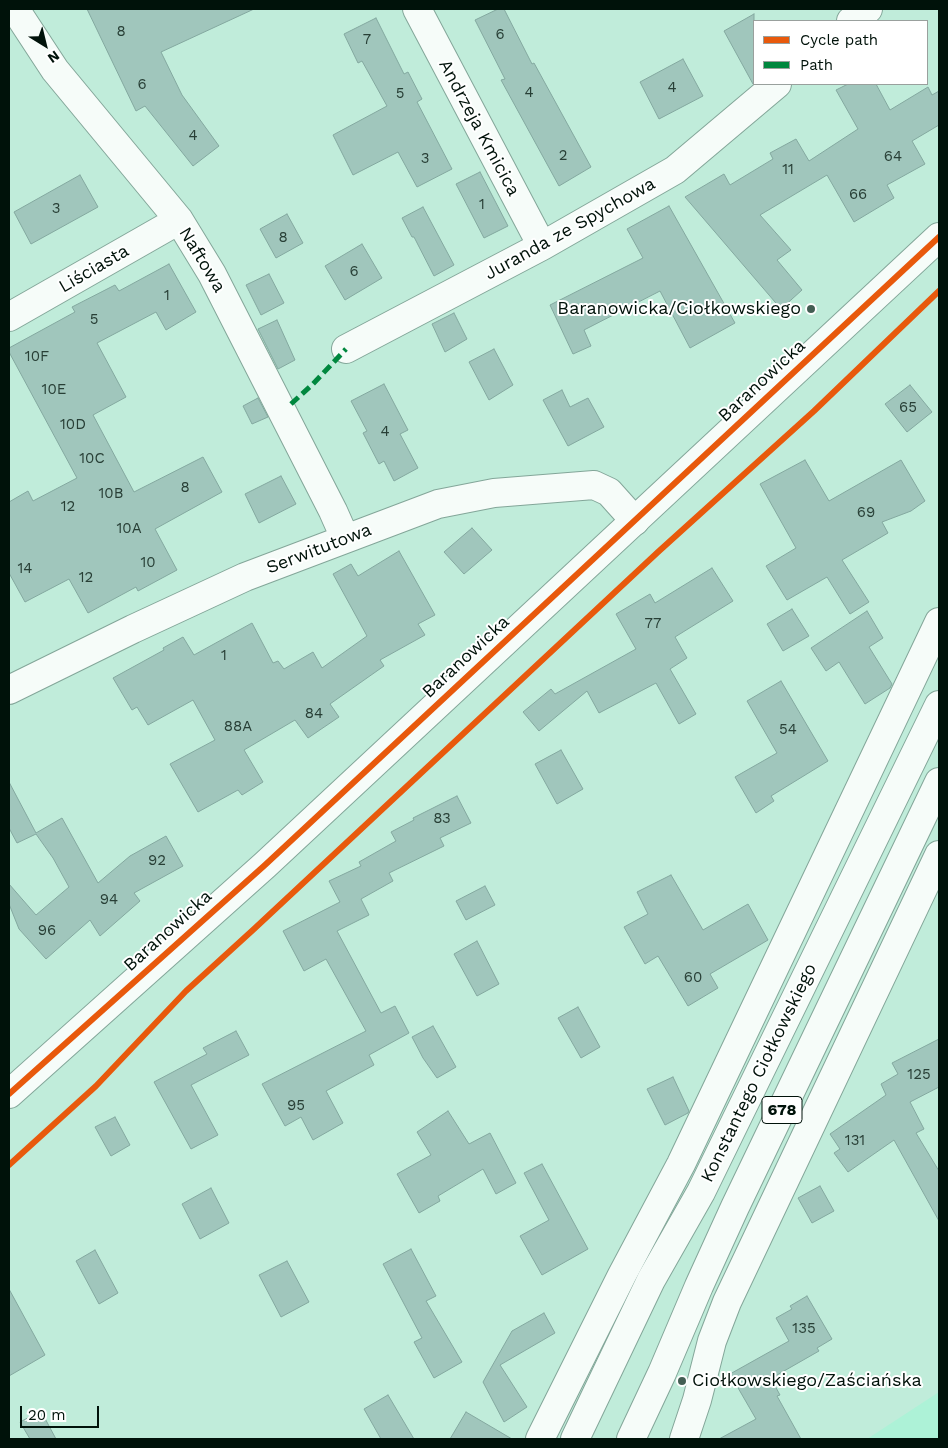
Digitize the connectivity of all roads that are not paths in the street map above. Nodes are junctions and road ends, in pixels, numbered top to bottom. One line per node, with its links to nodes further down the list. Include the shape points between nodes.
1 (15, 9): 4 (main road, Naftowa, via 55,70)
2 (416, 9): 6 (main road, Andrzeja Kmicica)
3 (776, 85): 6 (main road, Juranda ze Spychowa, via 675,170)
4 (179, 220): 7 (main road, Liściasta); 10 (main road, Naftowa, via 212,274)
5 (939, 237): 9 (main road, Baranowicka)
6 (542, 246): 8 (main road, Juranda ze Spychowa)
7 (9, 317)
8 (346, 349)
9 (635, 521): 10 (main road, Serwitutowa, via 609,492 594,485 494,493 438,504); 16 (main road, Baranowicka, via 265,865)
10 (346, 538): 12 (main road, Serwitutowa, via 200,597)
11 (939, 622): 17 (main road, via 681,1164)
12 (9, 690)
13 (939, 704): 18 (main road, Konstantego Ciołkowskiego / 678)
14 (939, 782): 19 (main road, Konstantego Ciołkowskiego / 678, via 735,1208)
15 (939, 855): 20 (main road, via 727,1302)
16 (9, 1094)
17 (540, 1439)
18 (575, 1439)
19 (631, 1439)
20 (684, 1439)

